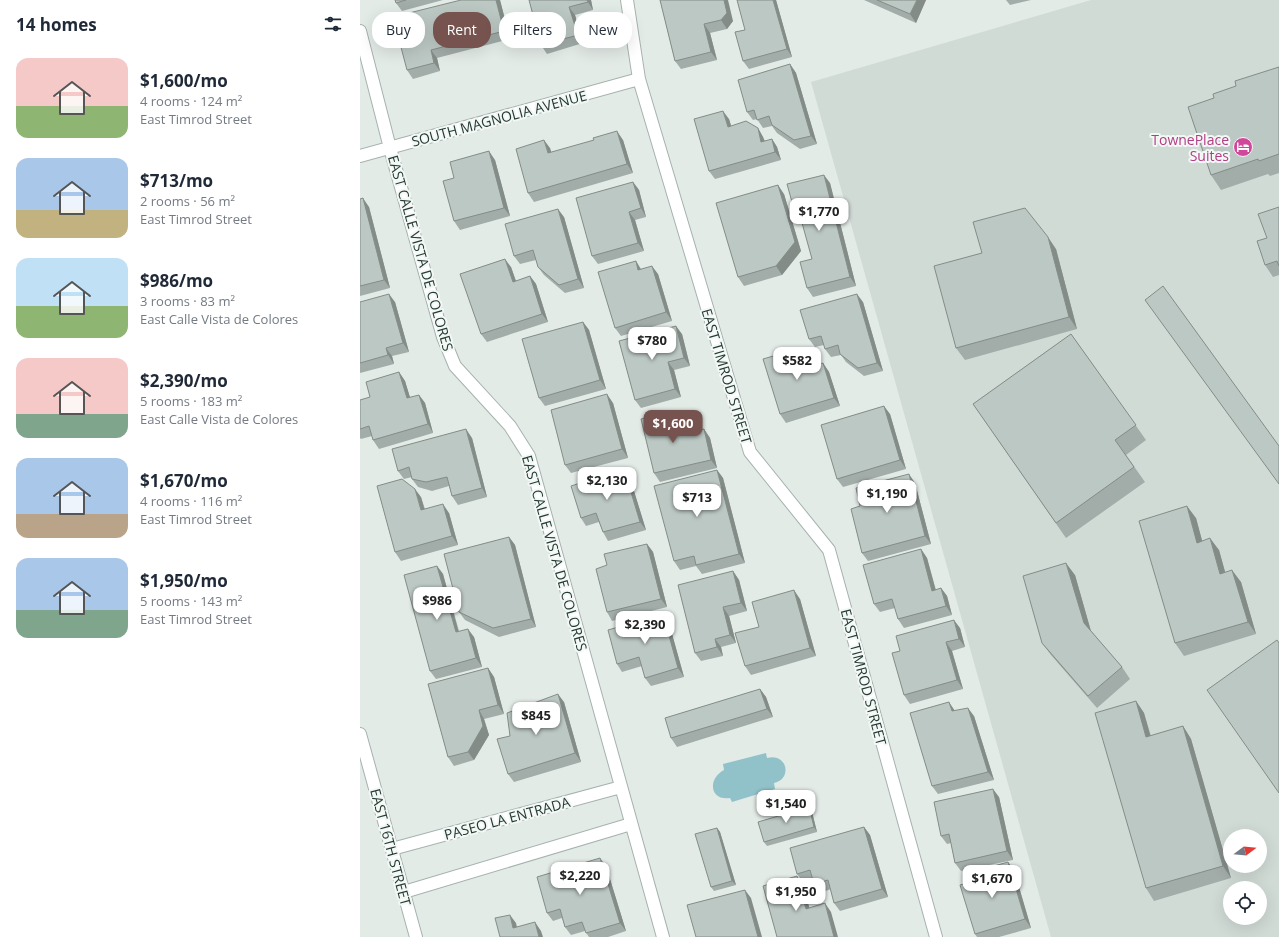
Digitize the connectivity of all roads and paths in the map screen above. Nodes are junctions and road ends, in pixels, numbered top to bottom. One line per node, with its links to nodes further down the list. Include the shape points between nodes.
1 (626, 0): 3 (street, EAST TIMROD STREET)
2 (360, 31): 4 (street, EAST CALLE VISTA DE COLORES)
3 (639, 80): 4 (street, SOUTH MAGNOLIA AVENUE); 13 (street, EAST TIMROD STREET, via 750,452 829,550)
4 (390, 148): 5 (street, SOUTH MAGNOLIA AVENUE); 7 (street, EAST CALLE VISTA DE COLORES, via 443,337 455,366 510,426 530,456)
5 (360, 156)
6 (360, 734): 9 (street, EAST 16TH STREET)
7 (621, 787): 8 (street, EAST CALLE VISTA DE COLORES); 9 (street, PASEO LA ENTRADA)
8 (631, 824): 10 (street); 12 (street, EAST CALLE VISTA DE COLORES)
9 (392, 849): 10 (street, EAST 16TH STREET)
10 (404, 892): 11 (street, EAST 16TH STREET)
11 (416, 937)
12 (663, 937)
13 (936, 937)

